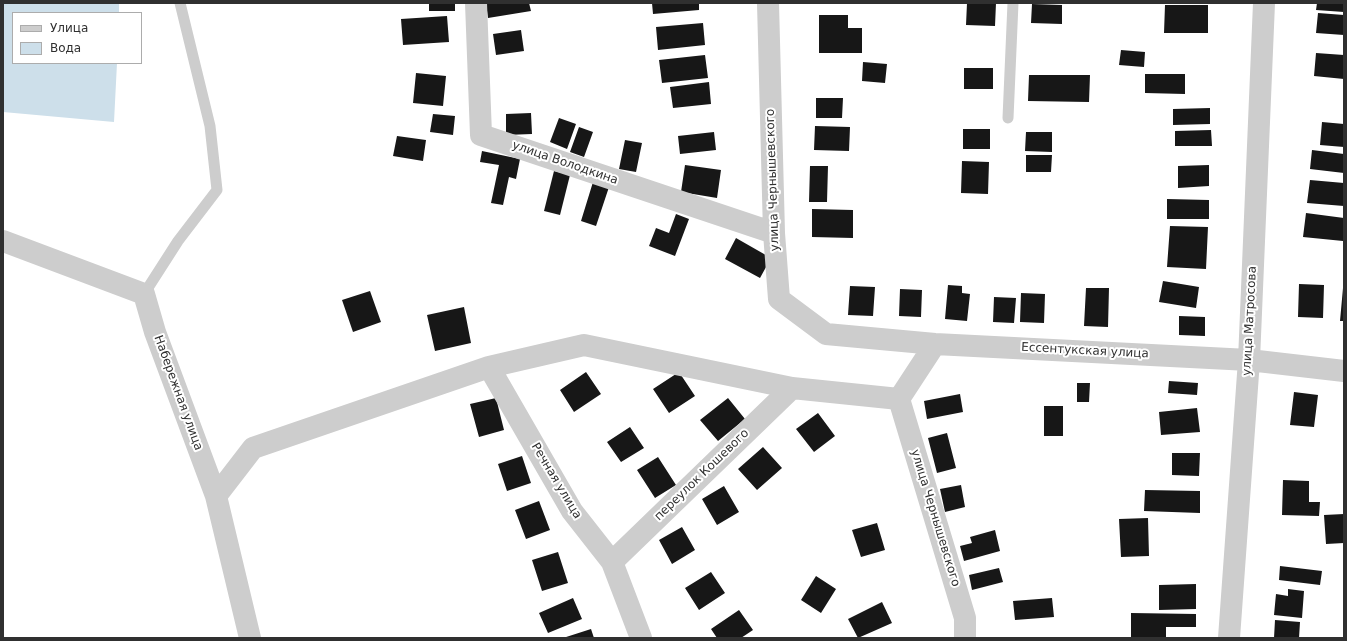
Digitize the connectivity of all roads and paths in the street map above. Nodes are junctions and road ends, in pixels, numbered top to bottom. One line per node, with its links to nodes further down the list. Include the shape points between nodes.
1 (180, 3): 9 (lane, via 210,126 217,190 178,241)
2 (476, 3): 7 (street, улица Володкина, via 481,135)
3 (768, 3): 7 (street, улица Чернышевского)
4 (1013, 3): 6 (lane)
5 (1264, 3): 12 (street, улица Матросова)
6 (1008, 118)
7 (774, 233): 10 (street, улица Чернышевского, via 779,299)
8 (3, 241): 9 (street)
9 (144, 294): 17 (street, Набережная улица, via 155,332)
10 (826, 334): 11 (street, Ессентукская улица)
11 (935, 344): 12 (street, Ессентукская улица); 16 (street)
12 (1249, 360): 14 (street, Ессентукская улица); 22 (street, улица Матросова)
13 (489, 367): 15 (street, via 584,345); 17 (street, via 253,448); 18 (street, Речная улица, via 572,511)
14 (1344, 371)
15 (792, 388): 16 (street); 18 (street, переулок Кошевого)
16 (899, 399): 21 (street, улица Чернышевского, via 965,618)
17 (216, 496): 19 (street, Набережная улица)
18 (612, 562): 20 (street, Речная улица)
19 (250, 638)
20 (641, 638)
21 (965, 638)
22 (1229, 638)

